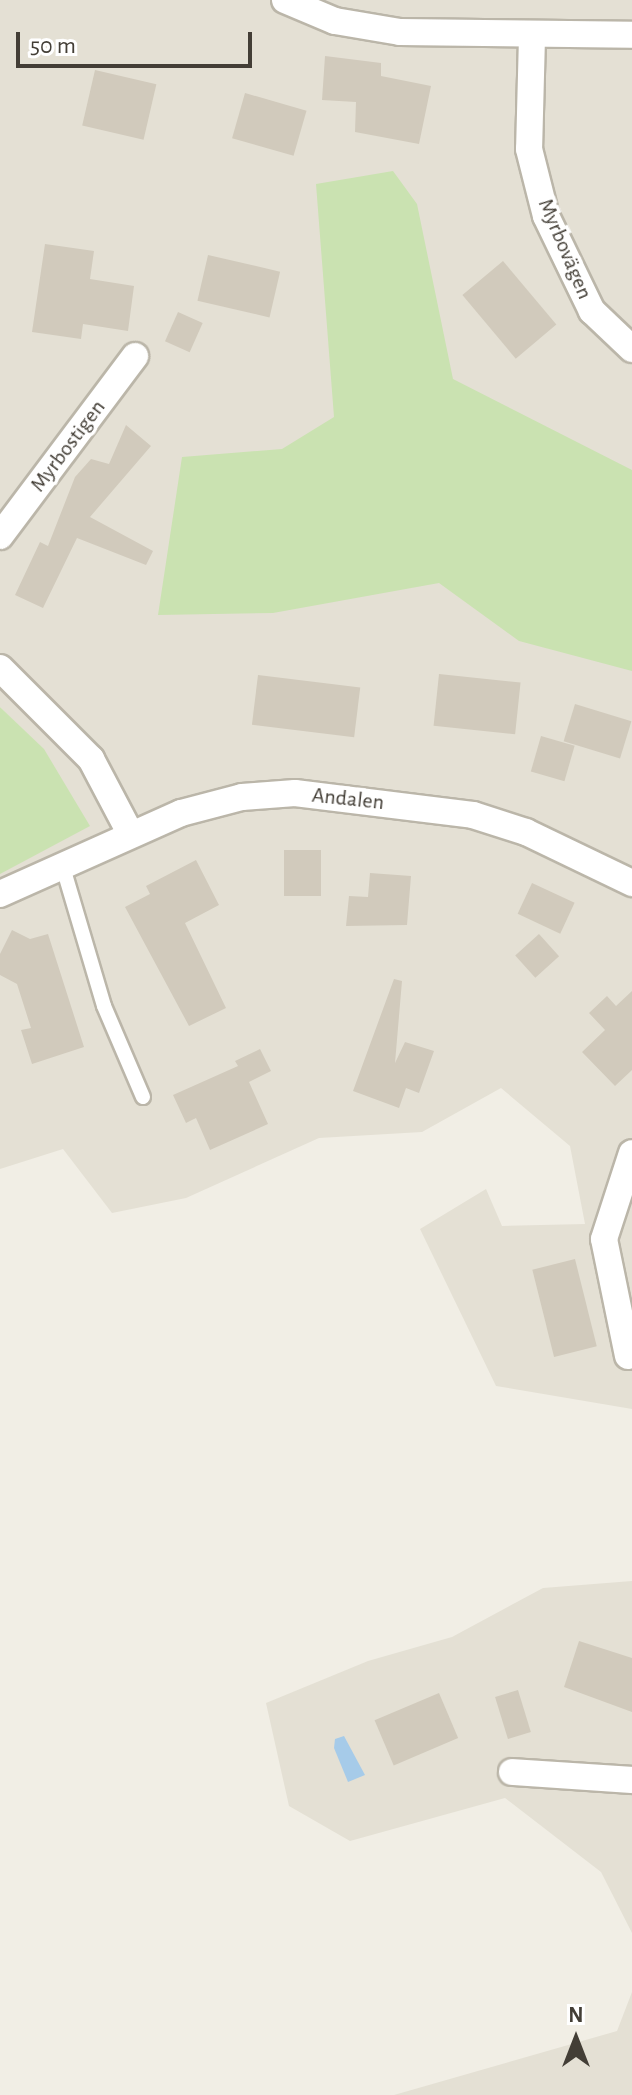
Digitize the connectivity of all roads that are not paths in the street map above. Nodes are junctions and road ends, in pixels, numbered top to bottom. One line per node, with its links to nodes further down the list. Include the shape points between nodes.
1 (285, 0): 3 (street, via 335,21 370,28)
2 (632, 35): 3 (street)
3 (532, 37): 4 (street, Myrbovägen, via 529,149 546,216 592,311)
4 (632, 349)
5 (135, 356): 6 (street, Myrbostigen)
6 (0, 536)
7 (0, 668): 8 (street, via 91,759)
8 (130, 833): 9 (street, Andalen); 10 (street, Andalen, via 242,797 295,793 379,801 473,815 526,832)
9 (62, 864): 11 (street, Andalen); 12 (lane, via 104,1006)
10 (632, 883)
11 (0, 894)
12 (143, 1097)
13 (632, 1153): 14 (street, via 604,1239)
14 (628, 1356)
15 (512, 1772): 16 (street)
16 (632, 1780)

